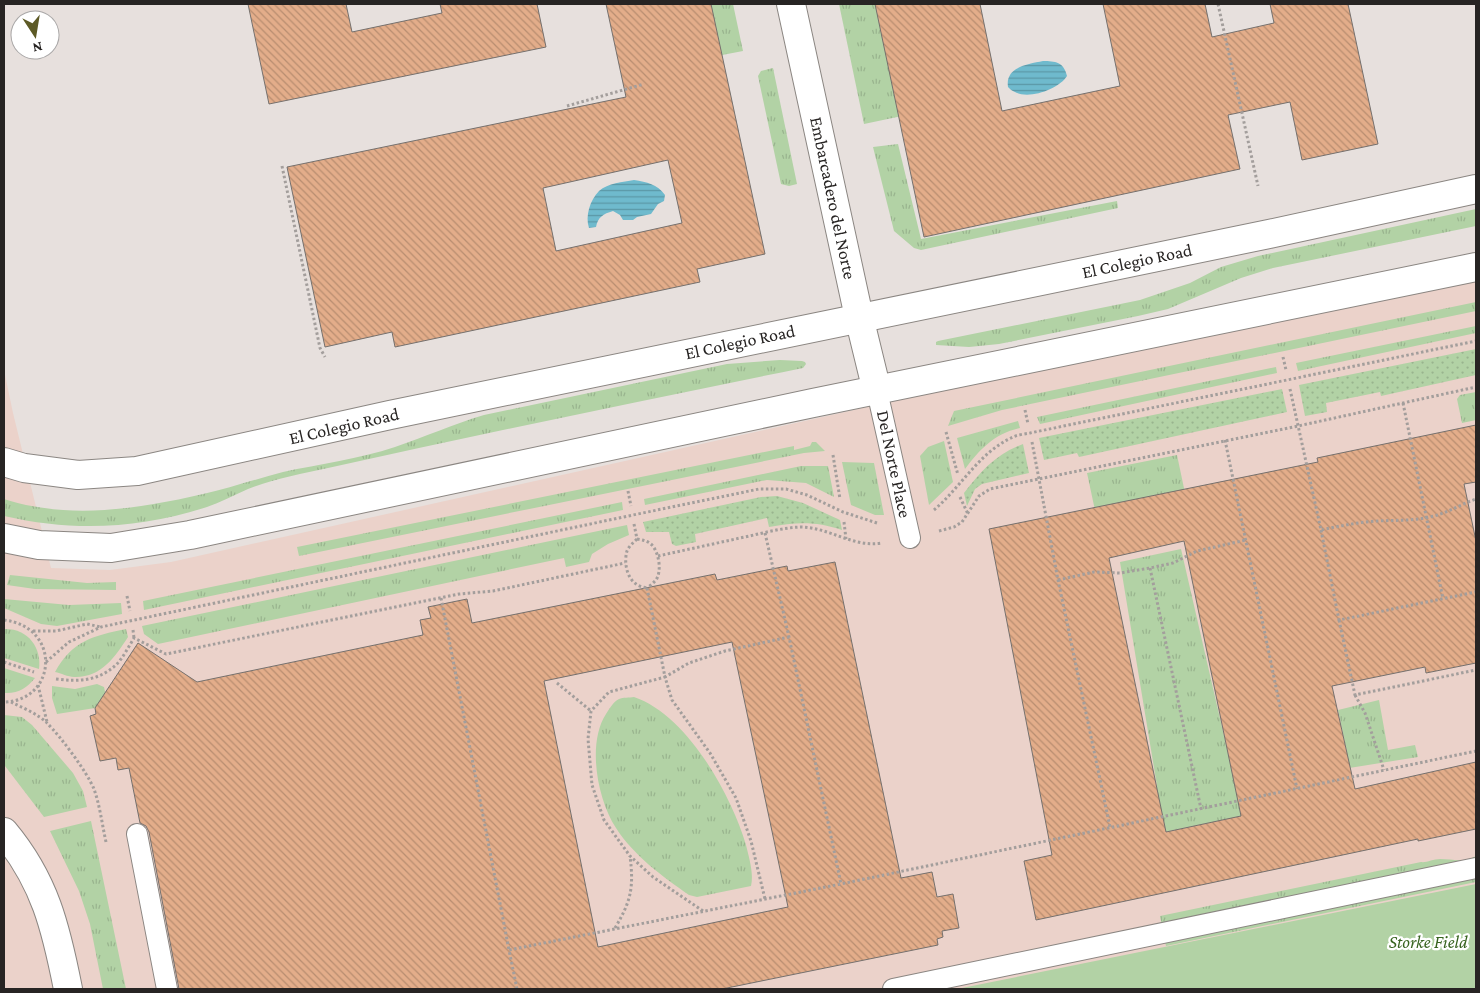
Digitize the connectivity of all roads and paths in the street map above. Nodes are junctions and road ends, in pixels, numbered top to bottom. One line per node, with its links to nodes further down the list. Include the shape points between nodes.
1 (791, 4): 9 (main road, Embarcadero del Norte)
2 (1218, 4): 6 (path)
3 (644, 84): 4 (path)
4 (567, 106)
5 (282, 166): 11 (path, via 320,348)
6 (1258, 186)
7 (1476, 189): 9 (main road, El Colegio Road)
8 (1476, 267): 16 (main road)
9 (859, 317): 16 (main road, Embarcadero del Norte); 25 (main road, El Colegio Road, via 137,470 78,476)
10 (1476, 341): 37 (path, via 1011,438 989,452 944,502)
11 (325, 357)
12 (1283, 357): 13 (path)
13 (1286, 370)
14 (1476, 387): 17 (path)
15 (1290, 389): 20 (path)
16 (877, 391): 37 (lane, Del Norte Place); 41 (main road, via 190,535 111,548 39,545)
17 (1403, 402): 20 (path); 34 (path)
18 (1025, 410): 19 (path)
19 (1028, 424)
20 (1298, 426): 22 (path); 38 (path)
21 (946, 432): 26 (path)
22 (1225, 440): 27 (path); 44 (path)
23 (1032, 442): 27 (path)
24 (833, 455): 30 (path)
25 (4, 462)
26 (958, 475)
27 (1039, 478): 33 (path, via 990,489 980,496); 49 (path)
28 (628, 491): 32 (path)
29 (960, 497): 33 (path)
30 (840, 499)
31 (1476, 499): 34 (path, via 1448,513)
32 (631, 506)
33 (968, 514): 40 (path, via 954,527)
34 (1427, 518): 38 (path, via 1359,523); 54 (path)
35 (844, 522): 43 (path)
36 (634, 524): 42 (path)
37 (908, 530): 58 (path, via 842,512 808,495 786,489 759,490)
38 (1321, 530): 57 (path)
39 (765, 532): 43 (path, via 809,528); 46 (path); 61 (path)
40 (936, 532)
41 (4, 538)
42 (637, 539): 46 (path, via 648,541); 47 (path, via 627,551)
43 (846, 540): 45 (path, via 875,545)
44 (1246, 540): 48 (path); 78 (path)
45 (888, 542)
46 (658, 556): 50 (path, via 657,578)
47 (626, 563): 50 (path, via 630,578 636,585); 53 (path, via 493,591)
48 (1150, 568): 49 (path, via 1120,573 1094,572); 79 (path)
49 (1058, 580): 80 (path)
50 (647, 588): 67 (path)
51 (1476, 592): 54 (path)
52 (127, 596): 55 (path)
53 (441, 598): 62 (path, via 166,654); 90 (path)
54 (1443, 599): 57 (path)
55 (130, 611)
56 (4, 620): 60 (path, via 25,625)
57 (1339, 620): 71 (path)
58 (101, 627): 60 (path, via 87,624 56,631); 64 (path, via 69,642)
59 (133, 630): 62 (path)
60 (33, 631): 64 (path, via 40,640)
61 (789, 637): 67 (path, via 725,651 689,663); 86 (path)
62 (134, 638): 68 (path, via 117,664 96,677 76,682)
63 (4, 662): 66 (path)
64 (46, 662): 70 (path)
65 (1476, 670): 71 (path)
66 (34, 672)
67 (665, 677): 74 (path, via 610,692); 87 (path, via 672,700 736,798)
68 (56, 679)
69 (557, 683): 74 (path)
70 (38, 685): 73 (path, via 26,696); 75 (path)
71 (1355, 695): 77 (path, via 1365,713)
72 (4, 702): 73 (path)
73 (11, 702): 75 (path)
74 (591, 711): 84 (path, via 588,739 592,785 604,820)
75 (47, 722): 83 (path, via 90,780)
76 (1476, 751): 77 (path)
77 (1384, 770): 78 (path)
78 (1297, 789): 79 (path)
79 (1201, 809): 80 (path)
80 (1110, 827): 86 (path)
81 (4, 832): 91 (main road, via 40,887 58,938)
82 (136, 834): 92 (lane)
83 (107, 845)
84 (630, 856): 88 (path, via 653,877); 89 (path, via 632,885 628,905)
85 (1476, 868): 94 (lane)
86 (841, 884): 87 (path)
87 (765, 898): 88 (path)
88 (703, 911): 89 (path)
89 (614, 929): 90 (path)
90 (509, 950): 93 (path)
91 (68, 989)
92 (167, 989)
93 (518, 989)
94 (893, 989)

